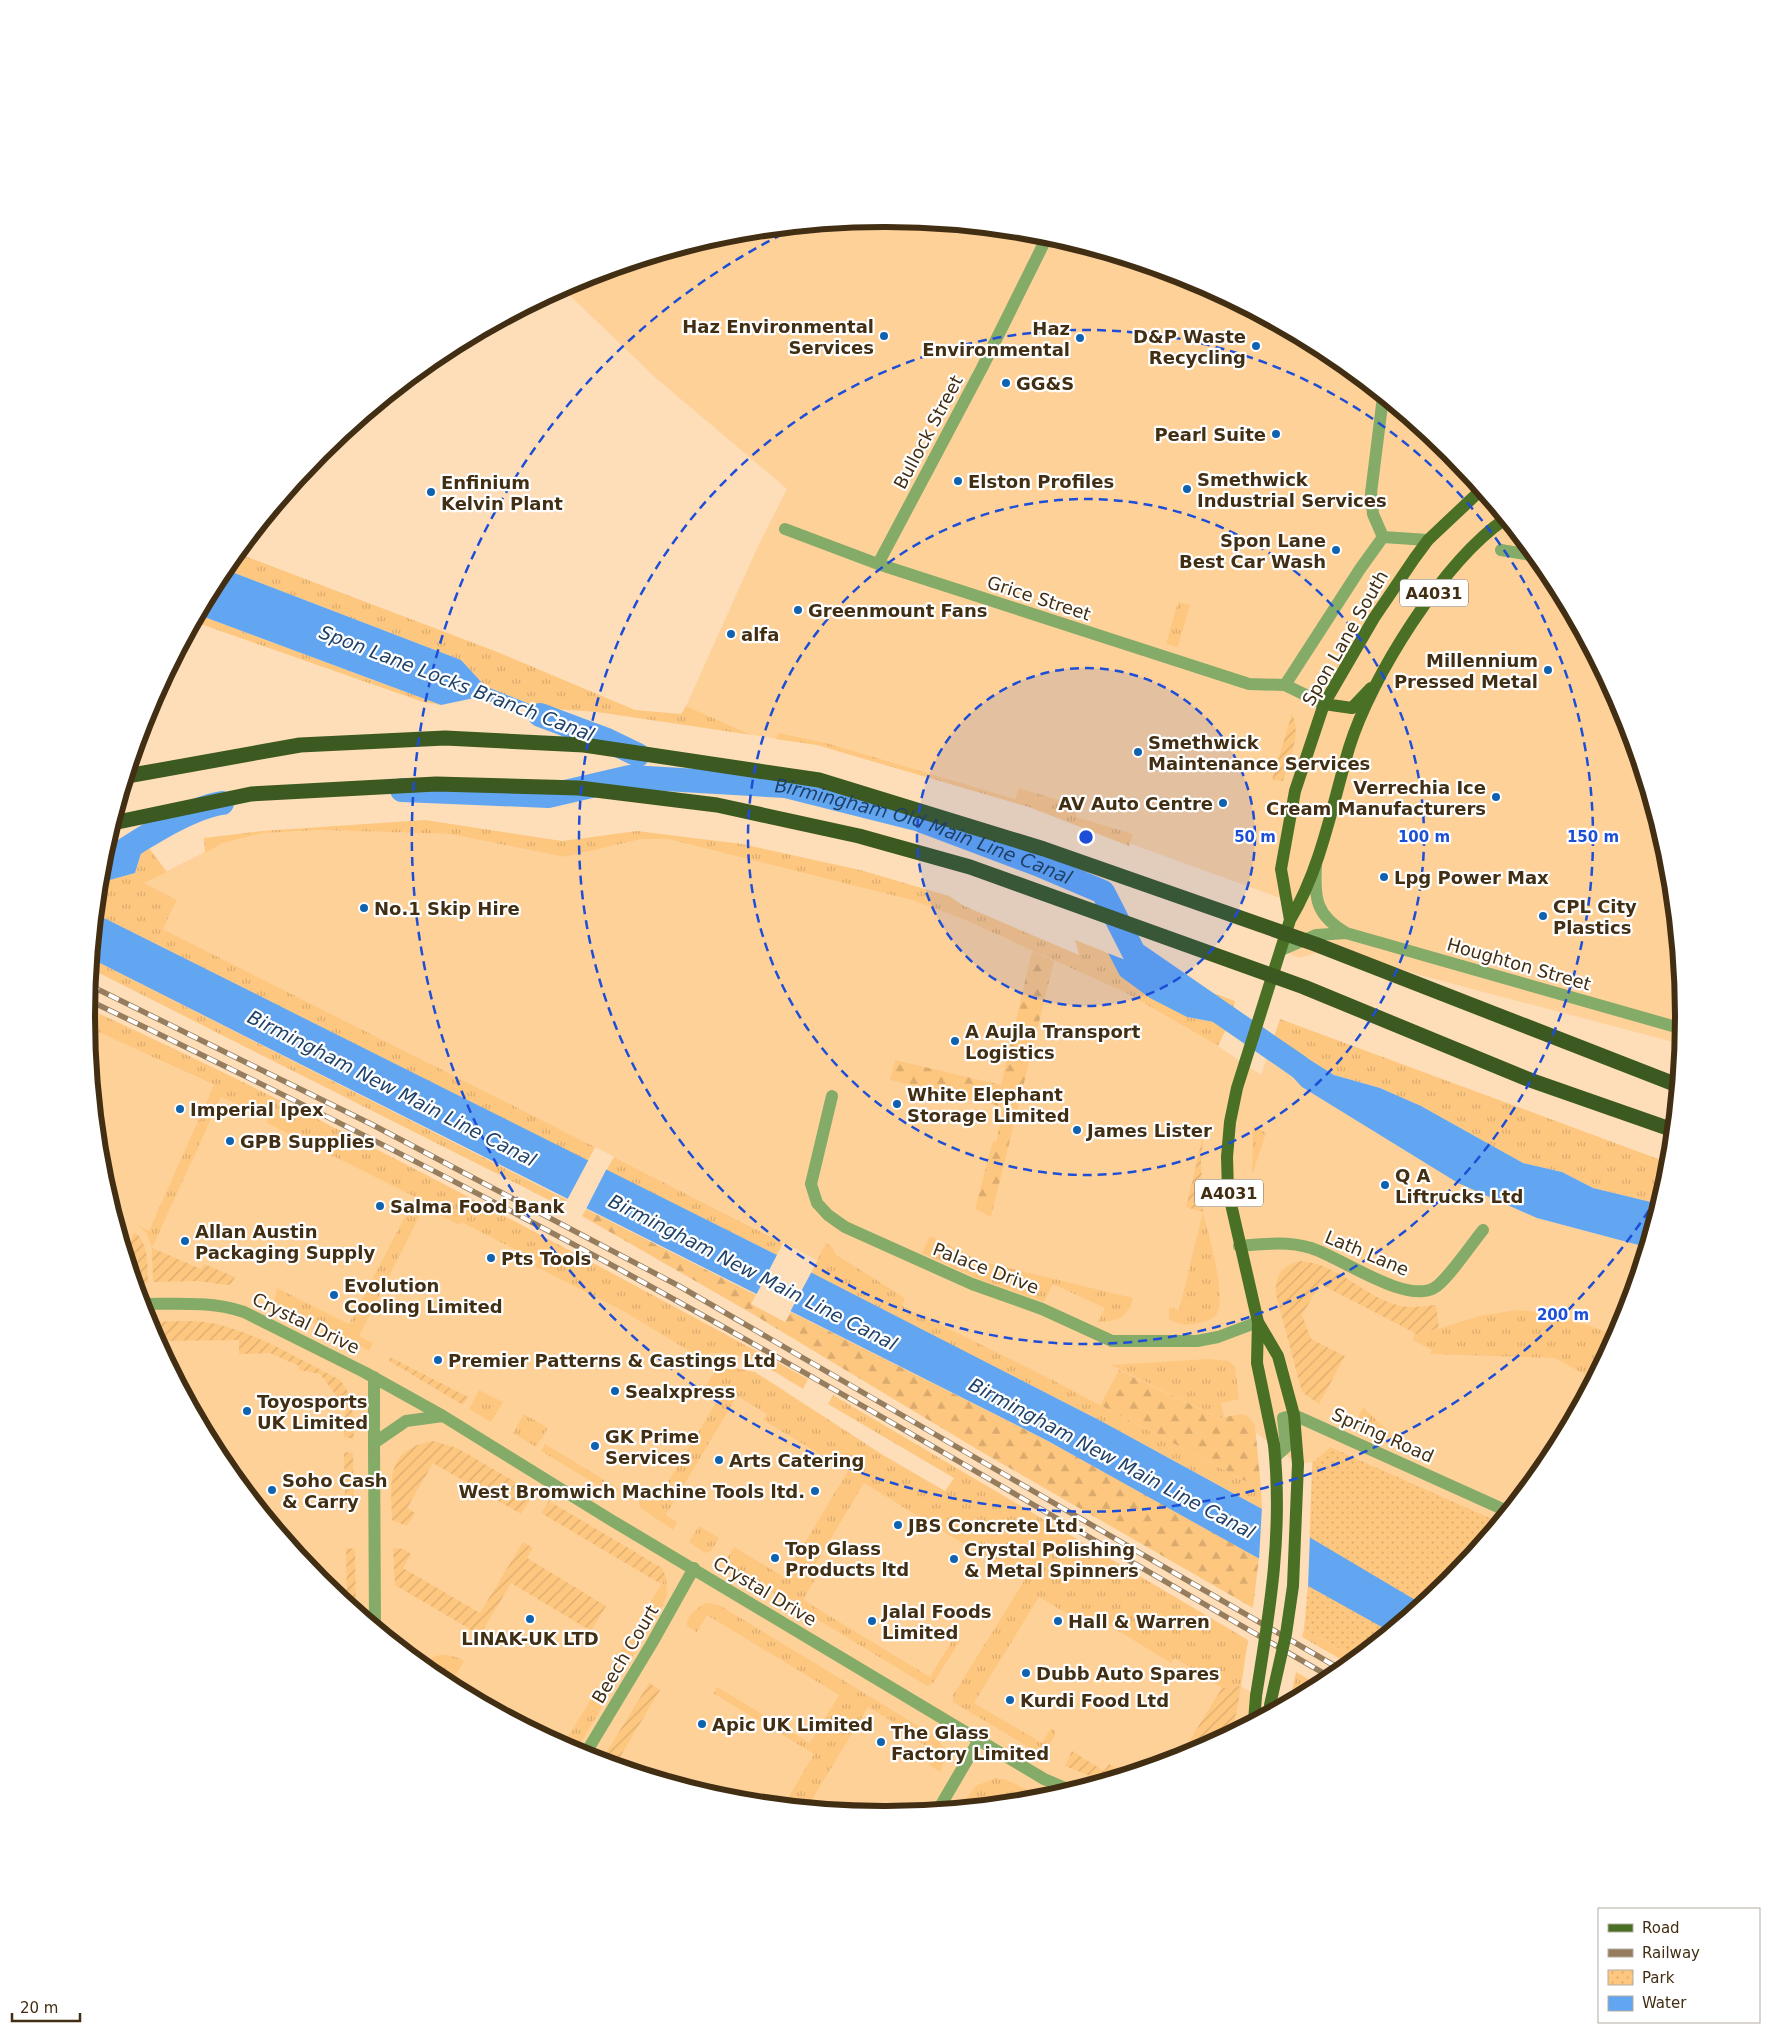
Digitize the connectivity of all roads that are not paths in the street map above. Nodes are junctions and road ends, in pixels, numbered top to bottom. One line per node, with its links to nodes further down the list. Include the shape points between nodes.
1 (1044, 243): 10 (street, Bullock Street)
2 (1382, 403): 6 (street, via 1371,493 1373,514)
3 (1477, 494): 7 (main road, Spon Lane South / A4031)
4 (1501, 523): 11 (main road, Spon Lane South / A4031, via 1472,547 1434,593 1410,625)
5 (785, 529): 10 (street, Grice Street)
6 (1383, 537): 7 (street); 12 (street)
7 (1428, 540): 13 (main road, Spon Lane South / A4031, via 1397,581)
8 (1501, 550): 9 (street)
9 (1525, 554)
10 (878, 564): 12 (street, Grice Street, via 1249,684)
11 (1378, 680): 13 (main road, via 1352,708); 16 (main road, Spon Lane South / A4031, via 1350,746)
12 (1285, 685): 13 (street, Grice Street)
13 (1324, 704): 17 (main road, Spon Lane South / A4031, via 1295,791 1281,869)
14 (133, 775): 21 (highway, bridge, via 300,744 445,738 584,744 819,780 1044,850 1315,944)
15 (120, 822): 23 (highway, bridge, via 252,794 436,784 579,788 717,805 859,836 970,867 1304,987 1530,1080)
16 (1316, 861): 17 (main road, Spon Lane South / A4031, via 1301,902); 18 (street, Houghton Street, via 1315,888 1320,909 1330,923)
17 (1290, 920): 19 (main road, Spon Lane South / A4031)
18 (1346, 933): 19 (street, Houghton Street, via 1316,935); 20 (street, Houghton Street)
19 (1281, 950): 25 (main road, Spon Lane South / A4031, via 1244,1063 1230,1122 1228,1191)
20 (1675, 1027)
21 (1672, 1083)
22 (832, 1096): 27 (street, Palace Drive, via 811,1184 817,1203 828,1216 845,1227 972,1284 1042,1309 1112,1341 1197,1341)
23 (1667, 1128)
24 (1483, 1230): 25 (street, Lath Lane, via 1436,1287 1423,1293 1400,1289 1310,1248 1279,1243)
25 (1239, 1246): 27 (main road, Spon Lane South / A4031)
26 (149, 1304): 28 (street, Crystal Drive, via 214,1304 244,1312)
27 (1258, 1322): 29 (main road, Spon Lane South / A4031, via 1278,1356); 32 (main road, Spon Lane South / A4031, via 1257,1363)
28 (374, 1377): 30 (street, Crystal Drive); 31 (street)
29 (1294, 1415): 32 (street, via 1283,1418 1286,1447); 33 (street, Spring Road); 36 (main road, Spon Lane South / A4031, bridge, via 1298,1464 1293,1586)
30 (443, 1416): 31 (street, via 406,1421); 34 (street, Crystal Drive)
31 (374, 1443): 35 (street)
32 (1277, 1452): 37 (main road, Spon Lane South / A4031, bridge, via 1275,1576)
33 (1502, 1510)
34 (694, 1568): 38 (street, Crystal Drive); 39 (street, Beech Court)
35 (375, 1619)
36 (1270, 1706)
37 (1255, 1714)
38 (979, 1740): 40 (street, Crystal Drive, via 1044,1779); 41 (street)
39 (589, 1748)
40 (1062, 1786)
41 (941, 1805)

